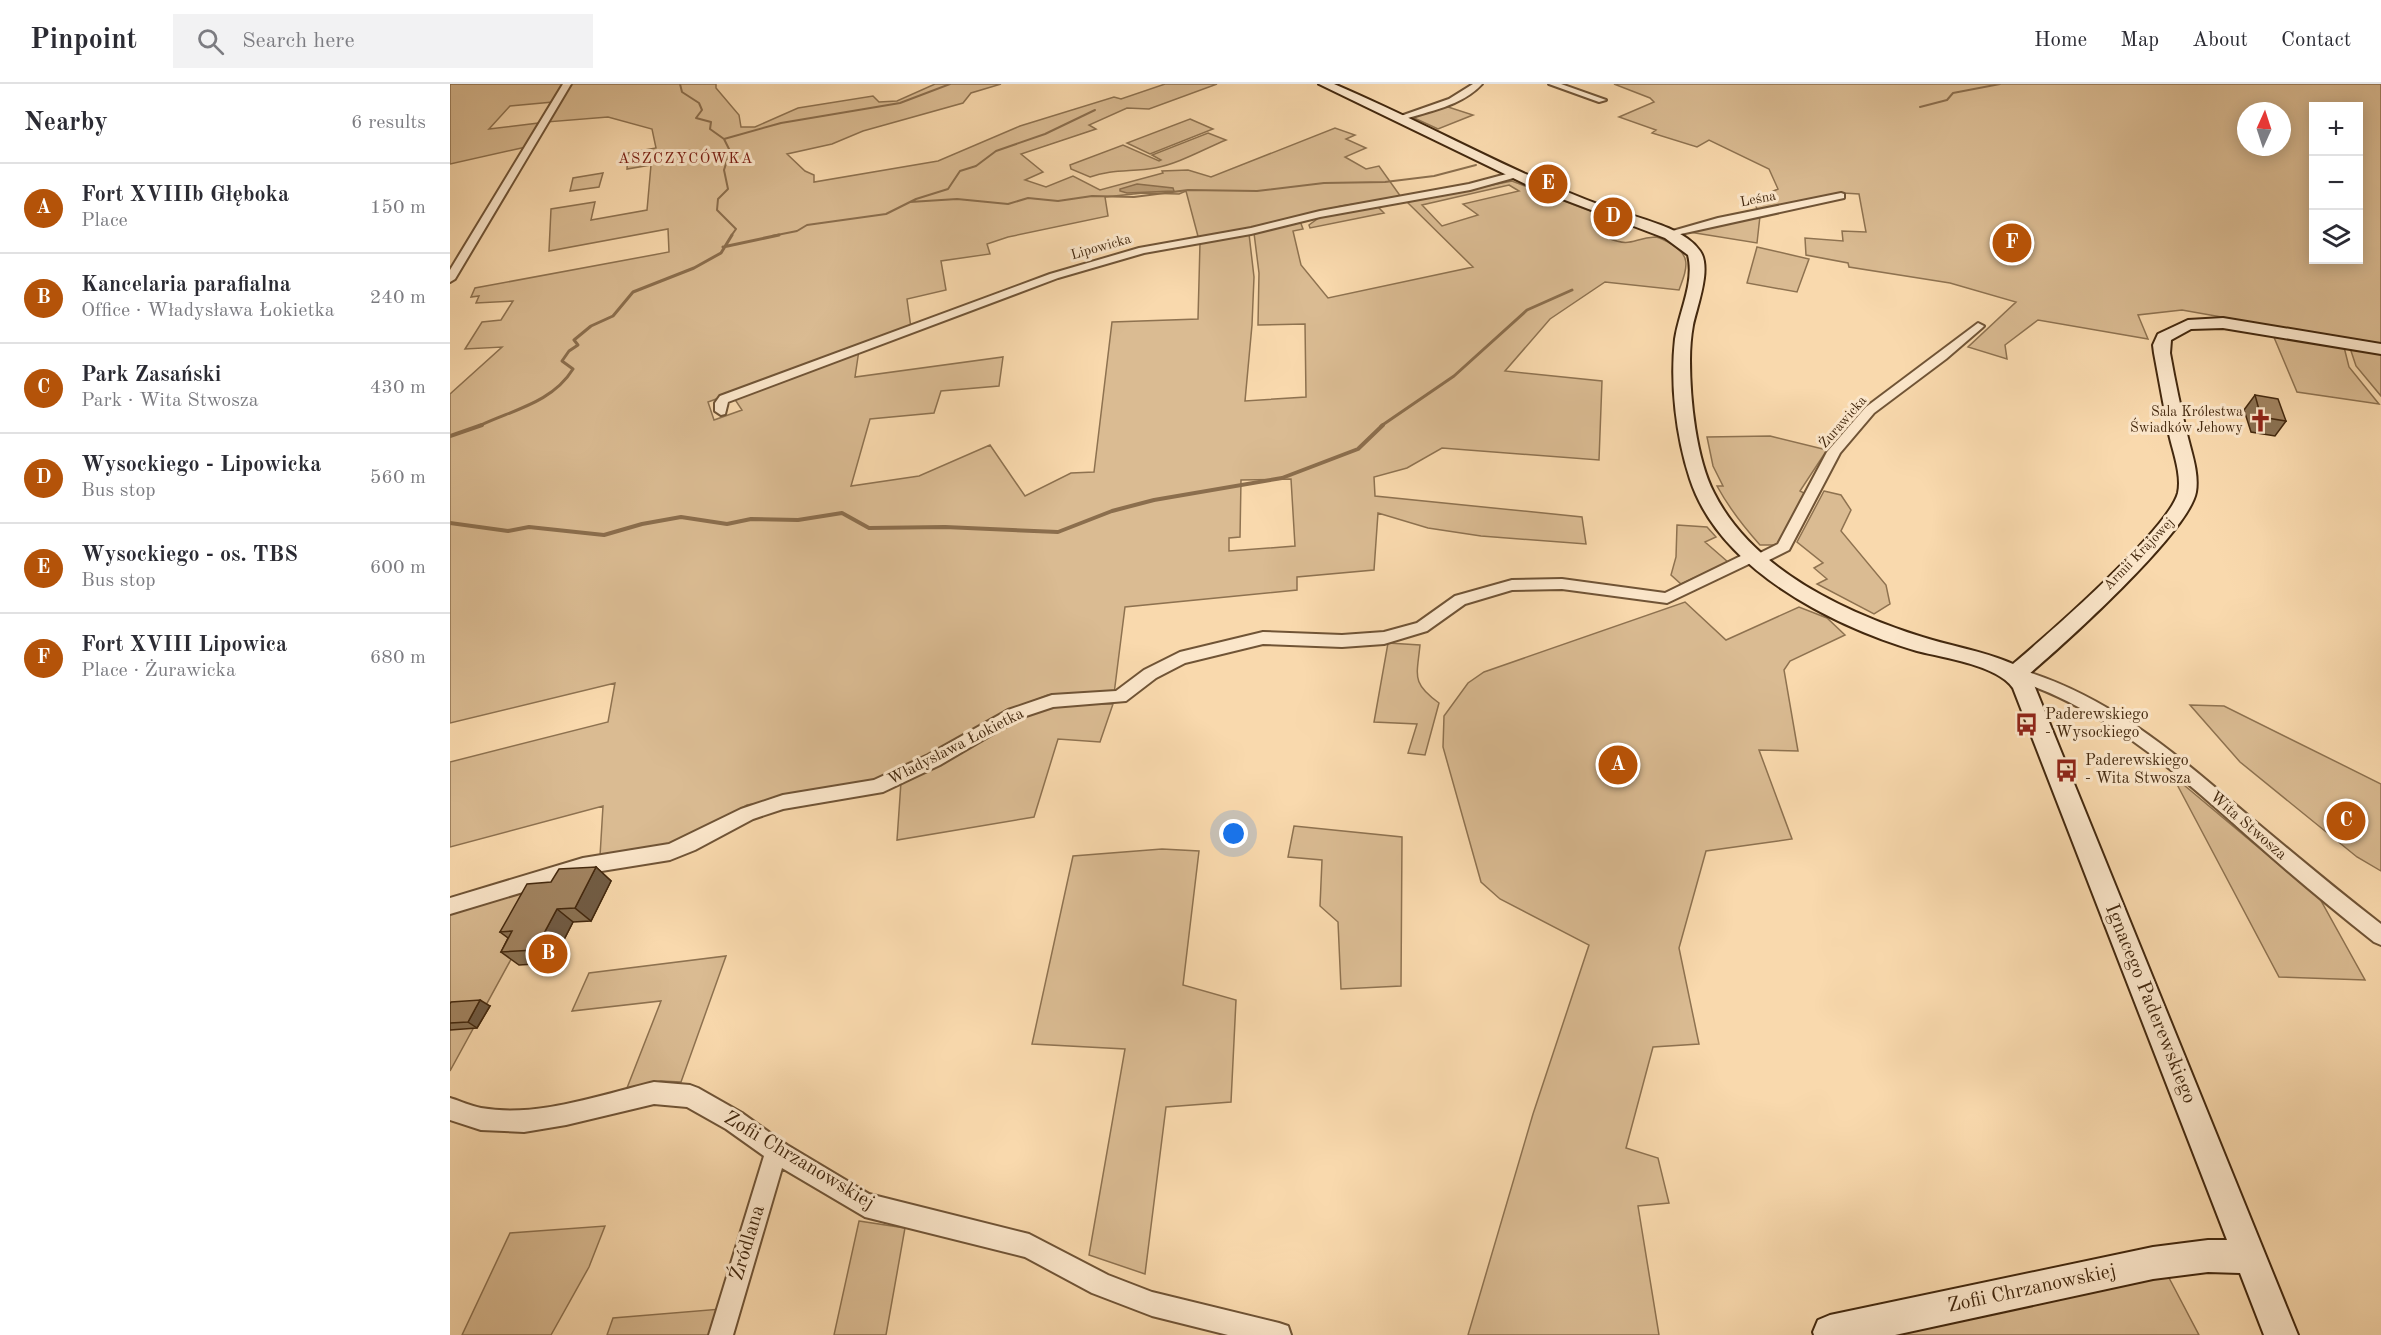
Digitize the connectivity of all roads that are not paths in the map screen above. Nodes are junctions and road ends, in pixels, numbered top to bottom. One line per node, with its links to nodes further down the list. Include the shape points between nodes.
1 (567, 84): 10 (street)
2 (1325, 84): 6 (street)
3 (1478, 84): 6 (street, via 1447,102)
4 (1553, 84): 5 (street)
5 (1602, 100)
6 (1400, 118): 7 (street)
7 (1514, 175): 9 (street); 13 (street, Lipowicka, via 1240,234 1143,250 1054,276 734,395 721,403)
8 (1841, 196): 9 (street, Leśna)
9 (1674, 232): 14 (street, via 1689,246 1698,263 1682,355 1699,476 1715,511)
10 (450, 279)
11 (1978, 326): 14 (street, Żurawicka, via 1870,410 1834,452 1784,548)
12 (2381, 349): 16 (street, Armii Krajowej, via 2223,323 2188,325 2164,337 2162,353 2186,470 2185,502 2127,569)
13 (721, 411)
14 (1756, 558): 15 (street, Żurawicka); 16 (street, via 1804,593 1861,622)
15 (1667, 598): 17 (street, Władysława Łokietka, via 1562,584 1512,585 1460,600 1422,627 1384,638 1263,638 1209,650 1164,665 1120,697 1052,701 1014,714 877,787 783,802 747,814 670,852 583,866)
16 (2015, 674): 18 (street, Wita Stwosza, via 2036,678 2124,727 2170,760); 21 (street, Ignacego Paderewskiego, via 2029,698)
17 (450, 906)
18 (2381, 936)
19 (450, 1109): 20 (street, Zofii Chrzanowskiej, via 481,1119 524,1121 654,1093 690,1096)
20 (779, 1153): 23 (street, Źródlana, via 771,1165); 24 (street, Zofii Chrzanowskiej, via 865,1205 1029,1245 1101,1284 1152,1304)
21 (2250, 1257): 22 (street, Zofii Chrzanowskiej, via 2208,1256 2153,1263); 25 (street, Ignacego Paderewskiego)
22 (1826, 1334)
23 (721, 1335)
24 (1279, 1335)
25 (2281, 1335)

